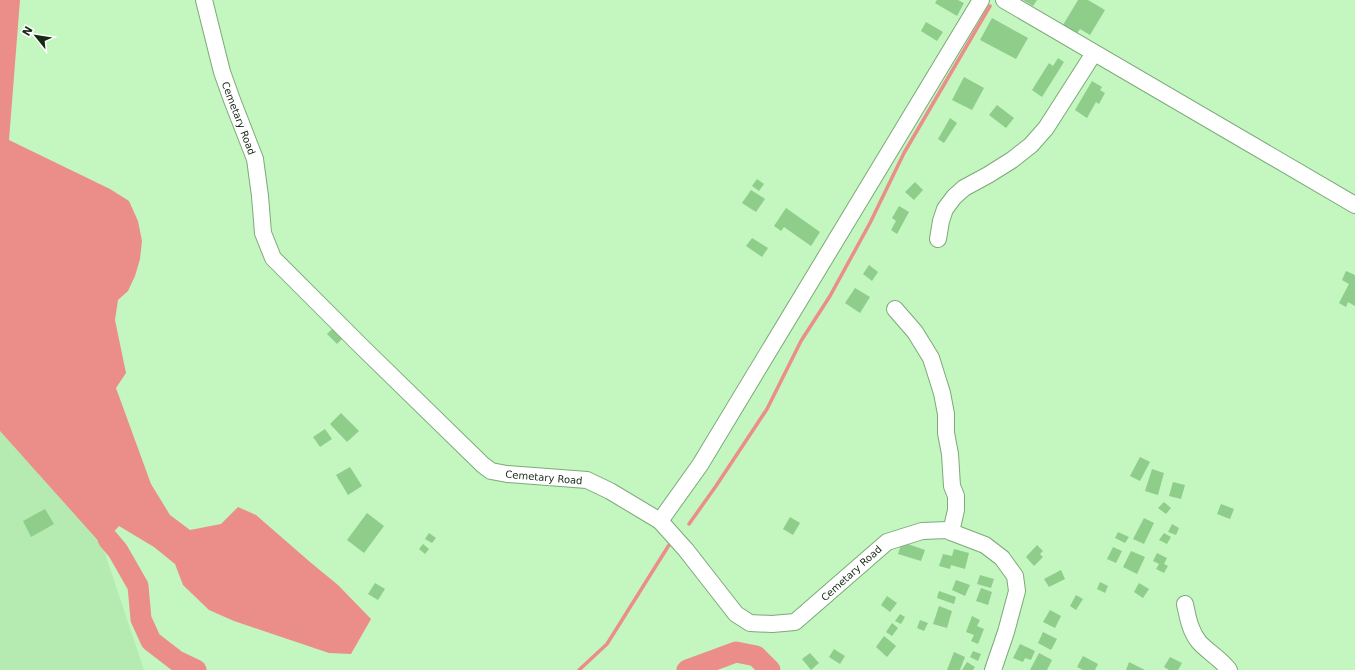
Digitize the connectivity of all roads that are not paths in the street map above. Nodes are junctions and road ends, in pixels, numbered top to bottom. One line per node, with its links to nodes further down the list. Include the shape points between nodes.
1 (204, 0): 8 (street, Cemetary Road, via 222,72 255,159 263,233 273,258 491,471 587,480)
2 (981, 0): 8 (street)
3 (1004, 0): 4 (street)
4 (1094, 53): 5 (street); 6 (street, via 1046,128 1031,145 954,197 941,221)
5 (1355, 205)
6 (938, 239)
7 (895, 309): 9 (street, via 915,332 931,358 942,393 952,486 956,496)
8 (665, 525): 9 (street, Cemetary Road, via 736,614 750,624 796,622 886,542 922,531)
9 (951, 532): 11 (street, Cemetary Road, via 984,545 1002,558 1015,576 1017,591)
10 (1185, 604): 12 (street, via 1190,625 1199,642)
11 (993, 670)
12 (1229, 670)

